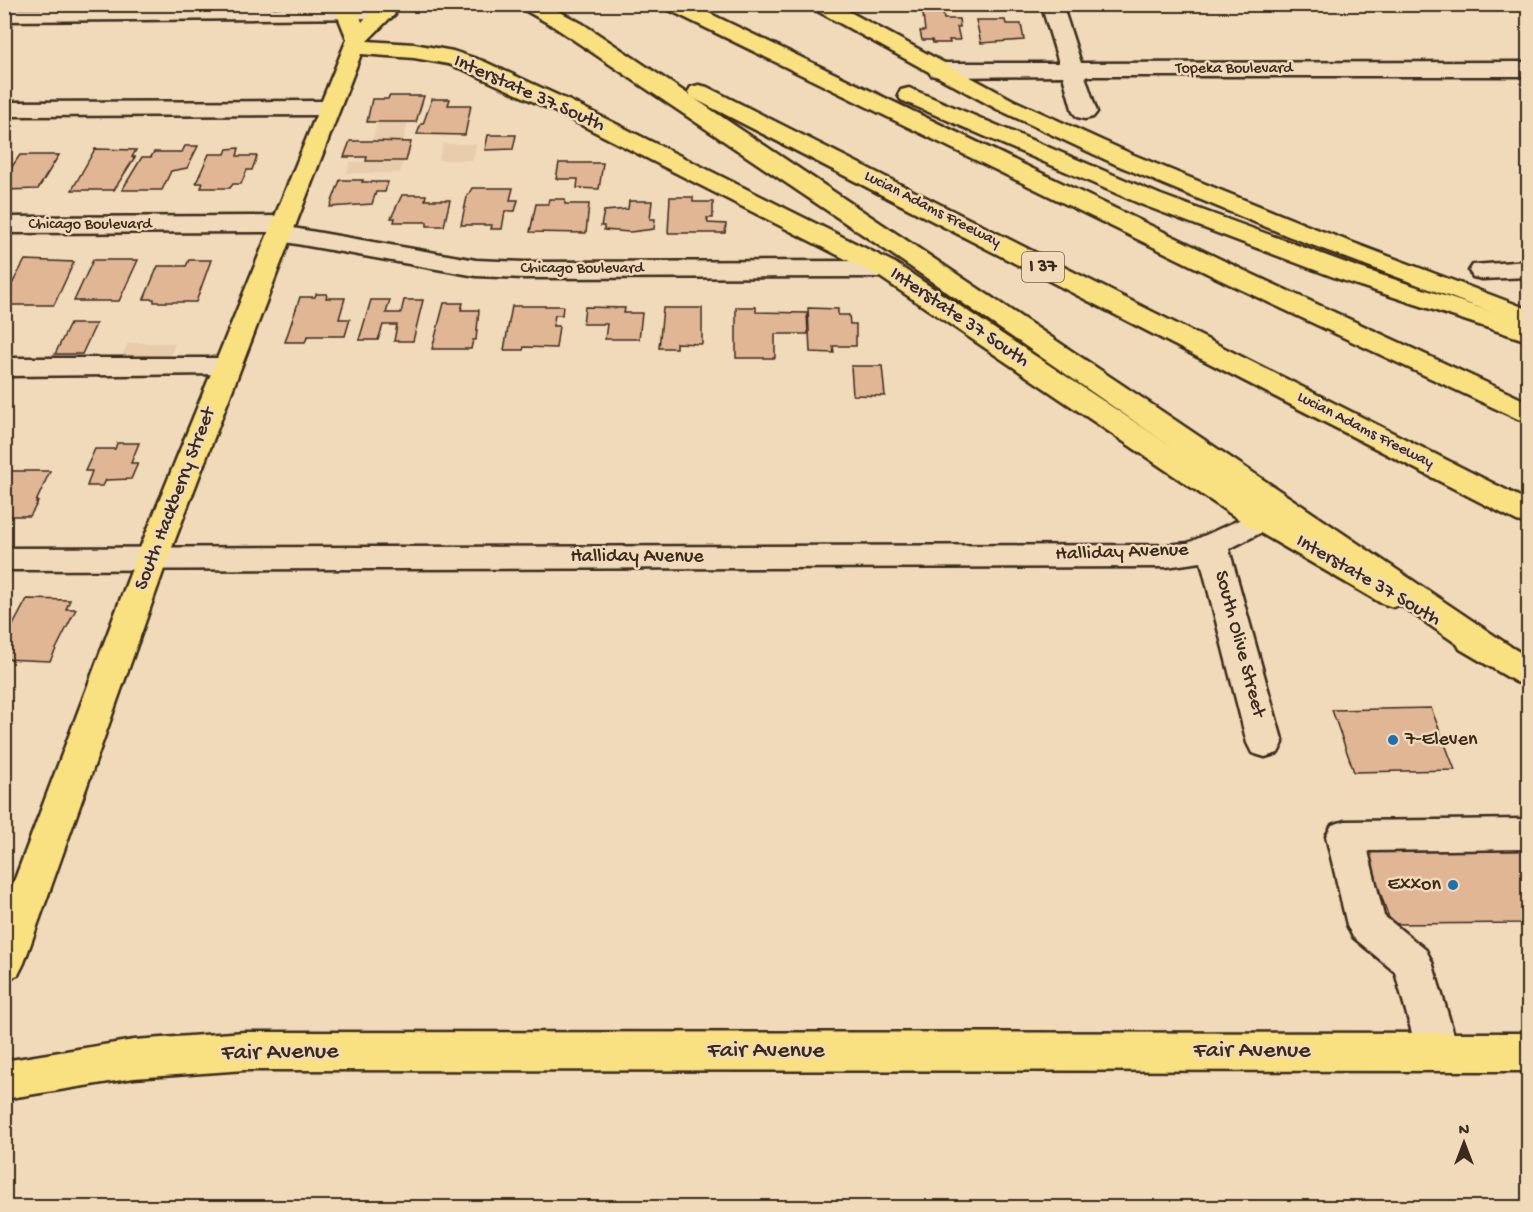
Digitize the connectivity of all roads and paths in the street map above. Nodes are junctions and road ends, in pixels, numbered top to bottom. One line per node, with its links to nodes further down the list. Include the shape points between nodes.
1 (528, 4): 8 (main road, Lucian Adams Freeway / I 37)
2 (672, 4): 25 (main road, via 1234,276)
3 (688, 4): 22 (main road, via 977,122 1152,200 1348,273)
4 (819, 4): 11 (main road)
5 (1051, 4): 12 (street)
6 (387, 9): 9 (main road, South Hackberry Street)
7 (4, 15): 9 (street)
8 (557, 19): 26 (main road, Lucian Adams Freeway / I 37); 31 (main road, via 938,272)
9 (352, 26): 13 (main road, South Hackberry Street); 18 (main road, Interstate 37 South, via 414,51 475,66)
10 (1528, 69): 12 (street, Topeka Boulevard)
11 (939, 70): 12 (street, Topeka Boulevard); 21 (main road, via 1069,135 1285,226)
12 (1072, 70): 15 (street)
13 (329, 108): 14 (street); 17 (main road, South Hackberry Street)
14 (4, 109)
15 (1085, 112)
16 (4, 225): 17 (street, Chicago Boulevard)
17 (281, 229): 18 (street, Chicago Boulevard, via 476,268); 23 (main road, South Hackberry Street)
18 (886, 269): 27 (main road, Interstate 37 South)
19 (1528, 269): 20 (street)
20 (1482, 271)
21 (1528, 318)
22 (1528, 333)
23 (227, 366): 24 (street); 29 (main road, South Hackberry Street)
24 (4, 367)
25 (1528, 413)
26 (1528, 514)
27 (1261, 520): 28 (street, Halliday Avenue); 31 (main road, Interstate 37 South)
28 (1212, 545): 29 (street, Halliday Avenue, via 1194,553 1166,556); 33 (street, South Olive Street)
29 (152, 558): 30 (street, Halliday Avenue); 35 (main road, South Hackberry Street)
30 (4, 559)
31 (1498, 655): 32 (main road, Interstate 37 South)
32 (1528, 673)
33 (1265, 743)
34 (1528, 834): 36 (street, via 1345,836 1367,925 1413,962)
35 (4, 963)
36 (1438, 1052): 37 (main road, Fair Avenue); 38 (main road, Fair Avenue, via 245,1052 134,1059)
37 (1528, 1052)
38 (4, 1080)

